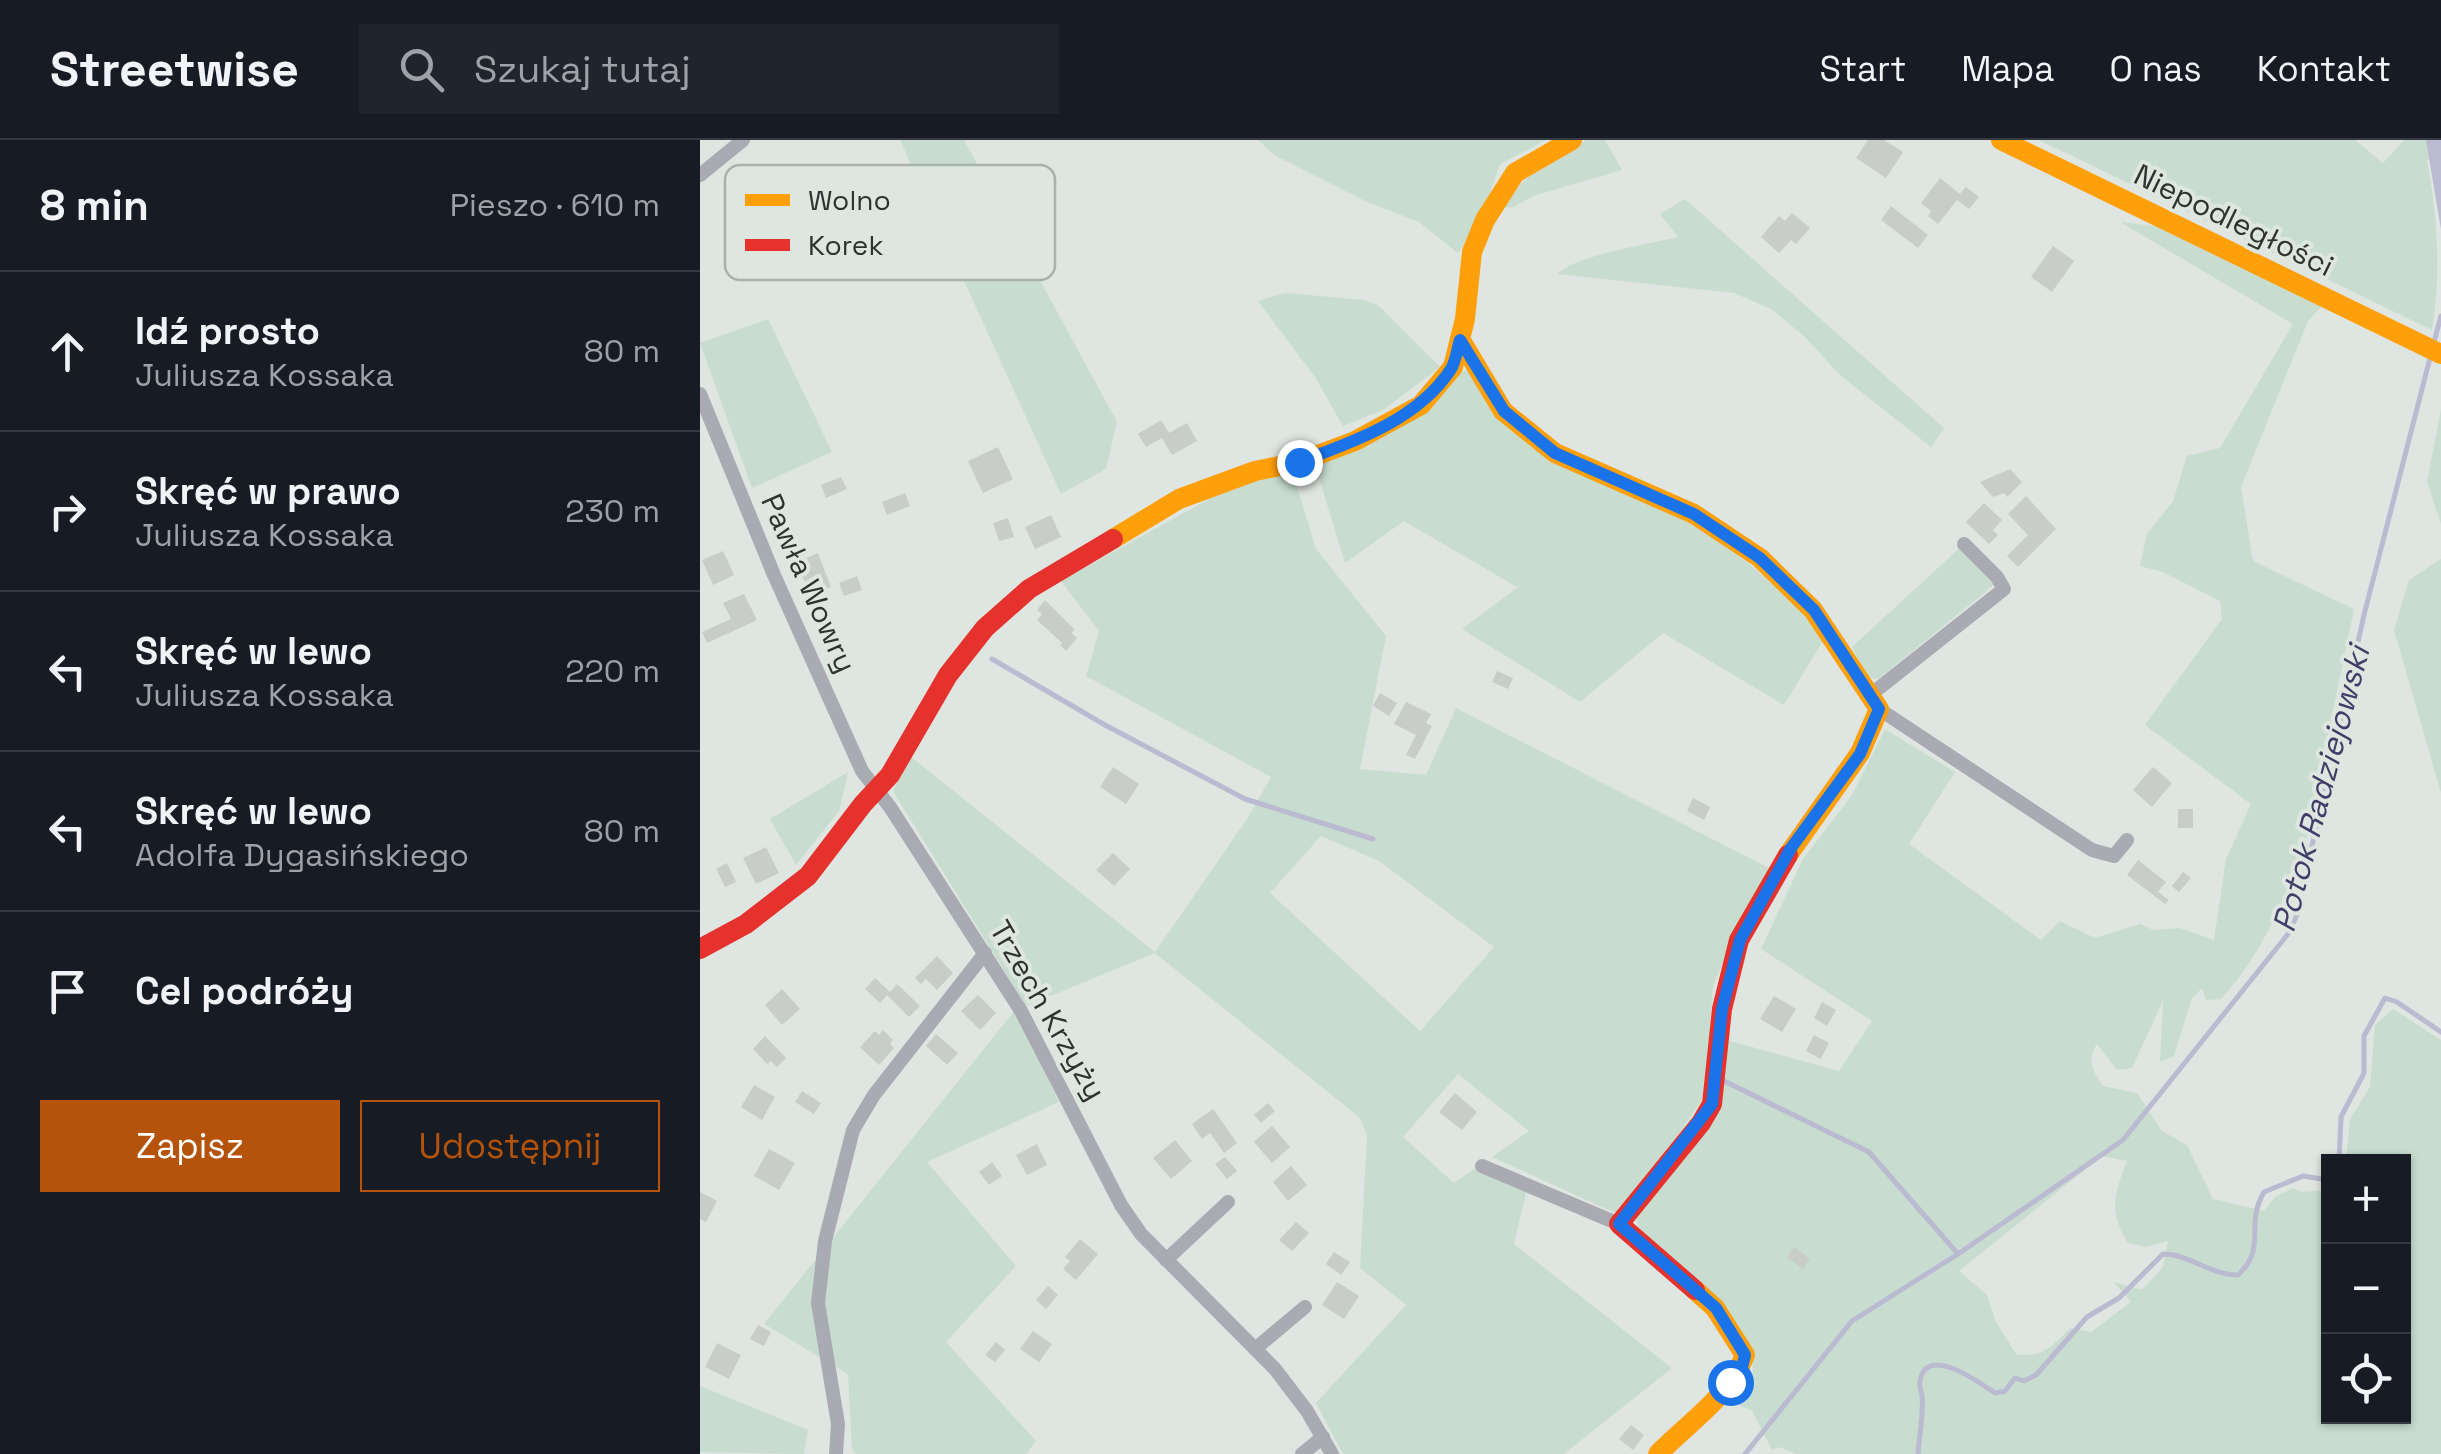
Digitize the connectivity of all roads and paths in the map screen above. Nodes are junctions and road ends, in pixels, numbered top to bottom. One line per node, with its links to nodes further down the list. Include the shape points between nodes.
1 (743, 140): 4 (street)
2 (1572, 140): 5 (street, via 1515,174 1485,220 1472,252)
3 (2001, 140): 6 (street, Niepodległości)
4 (700, 175)
5 (1460, 340): 9 (street, via 1504,411 1555,453 1694,514 1760,558 1814,610); 10 (street, via 1453,367 1421,404 1356,441 1179,499 1029,589 985,628 948,675)
6 (2441, 354)
7 (700, 394): 10 (street, Pawła Wowry, via 781,590)
8 (1964, 544): 9 (street, via 2004,589)
9 (1874, 703): 11 (street, via 2092,850 2114,856); 16 (street, via 1860,754 1791,848 1740,940 1722,1009 1712,1104)
10 (876, 790): 12 (street, via 808,876 746,924); 13 (street, Trzech Krzyży)
11 (2127, 840)
12 (700, 949)
13 (986, 953): 17 (street, Trzech Krzyży, via 1121,1204); 21 (street, via 854,1130 825,1240 818,1303 838,1424)
14 (1482, 1166): 16 (street)
15 (1228, 1202): 17 (street)
16 (1619, 1224): 24 (street, via 1716,1308 1745,1355 1730,1382)
17 (1166, 1260): 19 (street, Trzech Krzyży)
18 (1304, 1308): 19 (street)
19 (1256, 1349): 20 (street, Trzech Krzyży)
20 (1323, 1438): 22 (street); 23 (street, Trzech Krzyży)
21 (836, 1454)
22 (1302, 1454)
23 (1332, 1454)
24 (1658, 1454)

